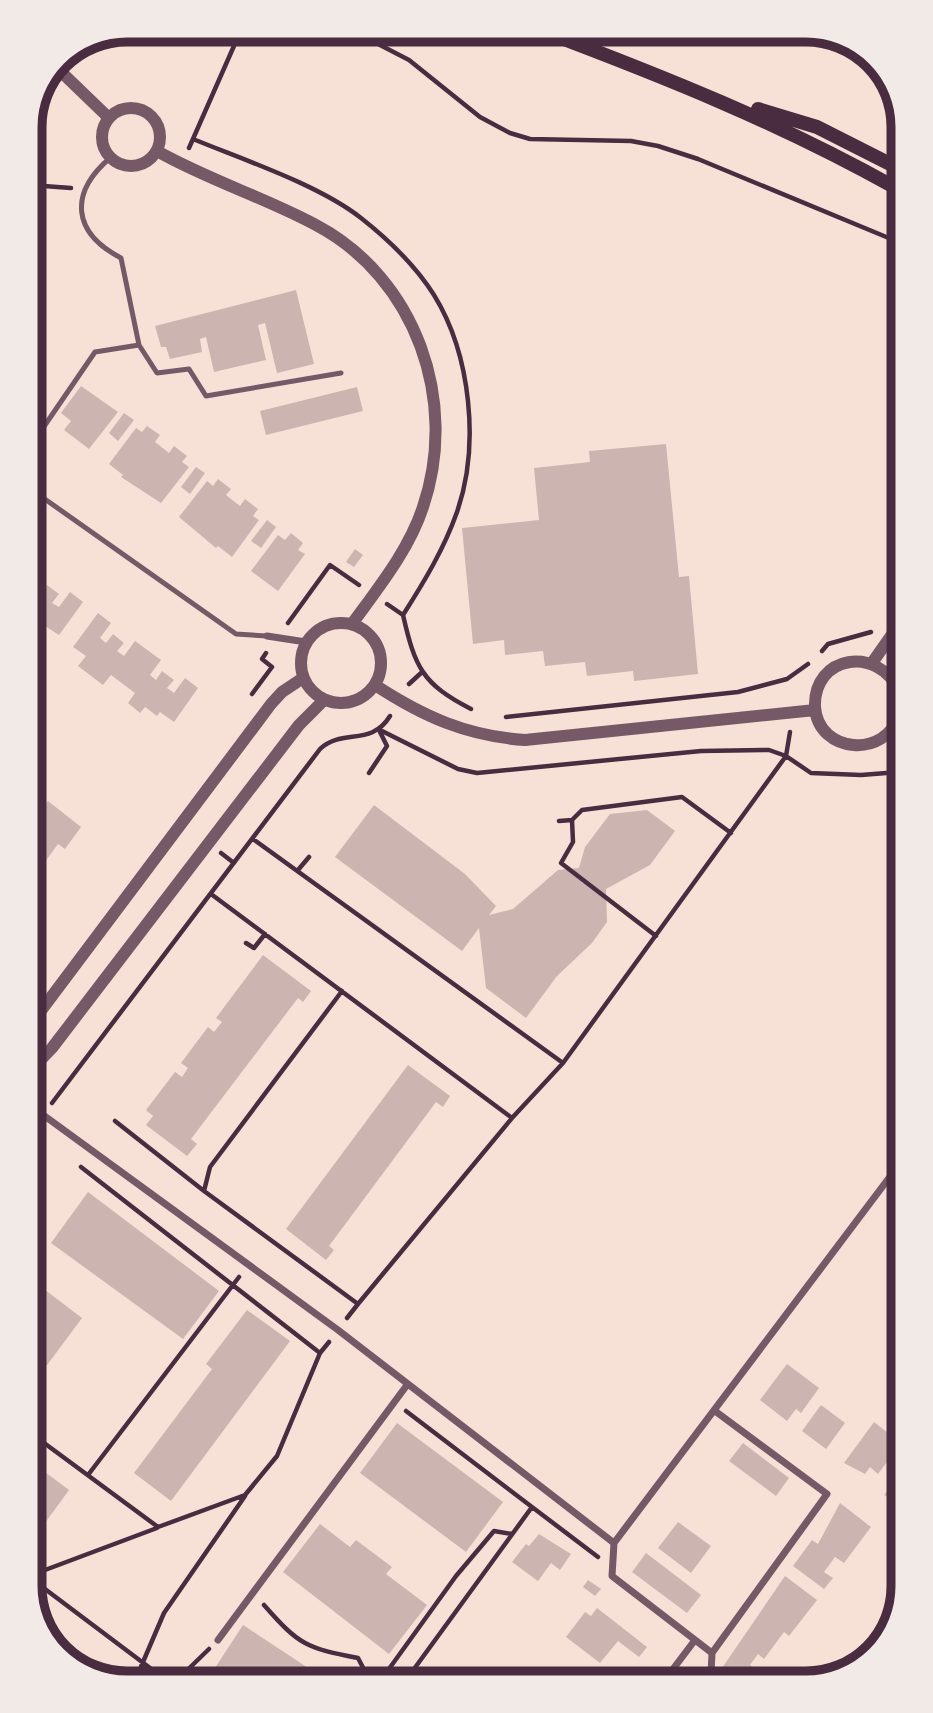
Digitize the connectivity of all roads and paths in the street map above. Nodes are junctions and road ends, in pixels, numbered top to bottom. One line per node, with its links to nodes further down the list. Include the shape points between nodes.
1 (237, 42): 7 (path)
2 (374, 42): 15 (path, via 409,60 480,117 510,133 530,139 558,137 658,146)
3 (572, 42): 5 (main road)
4 (62, 73): 6 (street)
5 (704, 92): 10 (main road, via 817,127); 13 (main road, via 818,144)
6 (109, 117): 8 (street, via 135,107 152,116 160,133); 9 (street, via 102,134)
7 (193, 139): 11 (path); 33 (path, via 317,193 360,217 405,257 435,297 458,352 469,450 458,510 435,562 403,615 421,673 441,693)
8 (157, 151): 9 (street, via 135,166); 11 (street)
9 (110, 158): 12 (lane)
10 (891, 164)
11 (181, 165): 20 (street, via 317,225 363,257 394,294 416,332 433,381 438,419 433,465 423,508 404,548)
12 (88, 184): 14 (path, via 66,189); 16 (lane, via 82,198 83,224 104,249 121,258)
13 (891, 185)
14 (42, 186)
15 (891, 239)
16 (139, 345): 17 (lane, via 157,373 189,369 206,396); 18 (lane, via 95,352)
17 (341, 373)
18 (42, 429)
19 (42, 497): 21 (lane, via 236,634)
20 (352, 624): 24 (street, via 334,623); 29 (street, via 368,633 379,649 381,667)
21 (267, 636): 24 (street)
22 (891, 636): 23 (street)
23 (888, 640): 25 (street); 28 (path, via 873,632 828,644)
24 (306, 642): 27 (street)
25 (872, 663): 26 (street); 32 (street, via 850,662 830,670 821,681)
26 (891, 677)
27 (303, 678): 30 (street); 52 (street, via 271,704)
28 (787, 679): 34 (path); 35 (path, via 673,701)
29 (375, 685): 30 (street, via 361,699 343,704); 31 (street)
30 (324, 700): 53 (street, via 299,725)
31 (399, 701): 34 (street, via 473,733 525,740); 36 (path)
32 (815, 710): 34 (street); 37 (street, via 828,734 853,746)
33 (480, 712)
34 (790, 712): 38 (path)
35 (500, 718)
36 (380, 730): 38 (path, via 458,769 477,773 701,751 769,750); 39 (path, via 387,746); 44 (path, via 329,740)
37 (891, 736)
38 (786, 756): 40 (path, via 811,773); 43 (path)
39 (369, 773)
40 (891, 773)
41 (572, 820): 42 (path); 43 (path, via 582,810 682,797); 49 (path, via 573,842 561,863)
42 (559, 821)
43 (731, 833): 49 (path)
44 (253, 839): 46 (path); 47 (path)
45 (309, 857): 46 (path)
46 (298, 870): 54 (path)
47 (211, 894): 48 (path); 55 (path)
48 (265, 934): 50 (path, via 254,948); 51 (path)
49 (656, 936): 54 (path)
50 (246, 943)
51 (342, 991): 56 (path); 58 (path, via 210,1167)
52 (42, 1009)
53 (42, 1059)
54 (563, 1063): 56 (path)
55 (43, 1115): 59 (street)
56 (512, 1118): 60 (path)
57 (891, 1175): 64 (street)
58 (204, 1191)
59 (248, 1265): 62 (street); 66 (path)
60 (358, 1304)
61 (320, 1353): 67 (path, via 277,1456)
62 (407, 1385): 63 (street); 71 (street)
63 (394, 1402): 68 (path); 75 (street)
64 (715, 1411): 71 (street); 78 (street, via 827,1494)
65 (42, 1441): 66 (path)
66 (88, 1475): 69 (path)
67 (245, 1495): 69 (path); 79 (path, via 164,1613)
68 (532, 1507): 70 (path); 72 (path)
69 (158, 1528): 73 (path)
70 (512, 1534): 84 (path, via 495,1531 456,1576); 85 (path)
71 (614, 1543): 72 (street)
72 (612, 1568): 77 (street, via 612,1576)
73 (42, 1571)
74 (42, 1587): 79 (path)
75 (252, 1592): 76 (street); 83 (path, via 292,1637 313,1649 358,1658)
76 (218, 1640): 82 (path)
77 (695, 1640): 78 (street); 86 (street)
78 (712, 1653): 87 (street)
79 (143, 1662): 80 (path); 81 (path)
80 (139, 1671)
81 (155, 1671)
82 (185, 1671)
83 (365, 1671)
84 (388, 1671)
85 (413, 1671)
86 (672, 1671)
87 (711, 1671)

